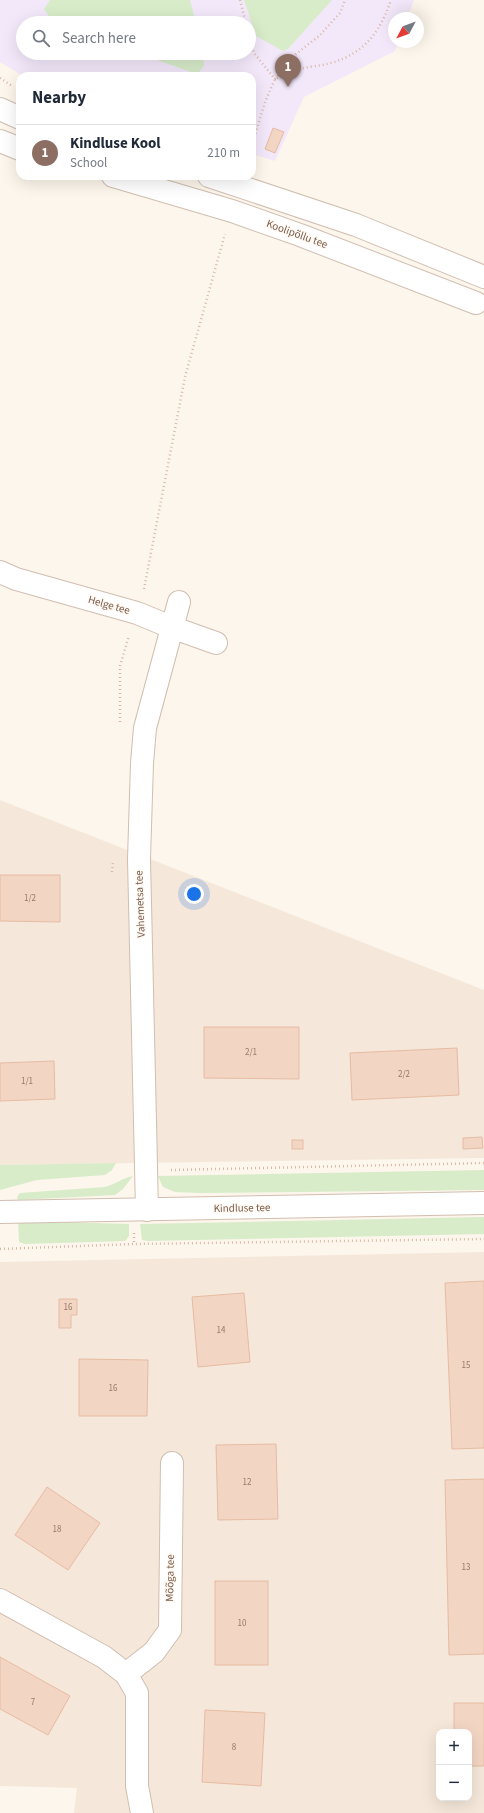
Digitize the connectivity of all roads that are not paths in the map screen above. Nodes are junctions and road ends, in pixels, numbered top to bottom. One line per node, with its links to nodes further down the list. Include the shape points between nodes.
1 (0, 110): 2 (street)
2 (16, 116)
3 (0, 141): 4 (street)
4 (16, 147)
5 (127, 180): 8 (street, Koolipõllu tee, via 232,211)
6 (220, 180): 7 (street, via 356,225)
7 (484, 277)
8 (476, 303)
9 (0, 572): 11 (street, Helge tee, via 16,579 137,613)
10 (179, 602): 11 (street, Vahemetsa tee)
11 (171, 627): 12 (street, Helge tee); 14 (street, Vahemetsa tee, via 145,728 142,763 139,859)
12 (216, 643)
13 (484, 1203): 14 (street, Kindluse tee)
14 (147, 1210): 15 (street, Kindluse tee)
15 (0, 1212)
16 (172, 1463): 18 (street, Mõõga tee, via 170,1630 154,1652)
17 (0, 1600): 18 (street, via 104,1657)
18 (126, 1674): 19 (street, via 138,1693 137,1786)
19 (142, 1813)

